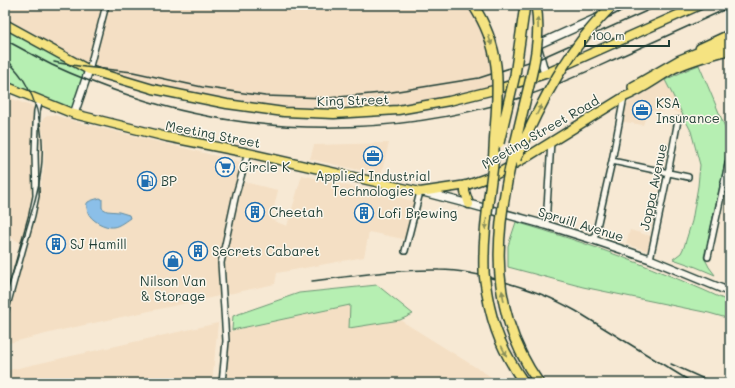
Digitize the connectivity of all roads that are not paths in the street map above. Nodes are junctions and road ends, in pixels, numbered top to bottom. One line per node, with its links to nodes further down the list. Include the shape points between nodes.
1 (106, 5): 13 (street)
2 (473, 5): 26 (highway, one-way to 26, bridge, via 489,36 498,77)
3 (525, 5): 26 (highway, bridge, via 515,75)
4 (536, 5): 29 (highway, one-way to 4, bridge, via 535,62 538,39)
5 (613, 5): 29 (highway, one-way to 5, bridge, via 537,113 552,85 580,43)
6 (623, 5): 14 (street, via 537,45)
7 (700, 5): 14 (main road, King Street)
8 (5, 24): 13 (main road, King Street)
9 (730, 34): 17 (main road, Meeting Street Road, via 667,64)
10 (730, 41): 17 (highway, via 680,60)
11 (730, 45): 15 (highway, via 692,59)
12 (730, 50): 15 (main road, Meeting Street Road, via 694,60)
13 (89, 70): 14 (main road, King Street, via 153,89 227,104 284,112 334,114 398,110 449,101); 20 (street)
14 (545, 74)
15 (662, 76): 18 (main road, Meeting Street Road, via 634,93)
16 (5, 86): 19 (main road, Meeting Street)
17 (633, 87): 18 (main road, Meeting Street Road)
18 (624, 96): 22 (main road, Meeting Street Road); 25 (street)
19 (40, 100): 20 (main road, Meeting Street); 41 (street, via 36,125 36,196)
20 (74, 114): 23 (main road, Meeting Street, via 167,137)
21 (678, 120): 27 (street, Joppa Avenue)
22 (551, 141): 30 (main road, Meeting Street Road, via 495,175); 35 (street)
23 (248, 153): 33 (main road, Meeting Street); 42 (street, via 221,263 226,341)
24 (730, 155): 31 (street)
25 (612, 161): 27 (street); 36 (street)
26 (492, 172): 43 (highway, one-way to 43, bridge, via 484,243 486,288 500,341)
27 (668, 173): 28 (street); 39 (street, Joppa Avenue)
28 (688, 177)
29 (507, 184): 44 (highway, one-way to 29, bridge, via 514,337 502,292 499,264 500,234)
30 (465, 185): 33 (main road, Meeting Street Road); 34 (main road)
31 (723, 185): 32 (street); 38 (street)
32 (730, 186)
33 (420, 192): 34 (street, Spruill Avenue); 37 (street)
34 (469, 204): 35 (street, Spruill Avenue)
35 (546, 225): 36 (street, Spruill Avenue)
36 (594, 240): 39 (street, Spruill Avenue)
37 (405, 251)
38 (708, 257)
39 (650, 259): 40 (street, Spruill Avenue)
40 (730, 292)
41 (5, 313)
42 (222, 383)
43 (524, 383)
44 (539, 383)

